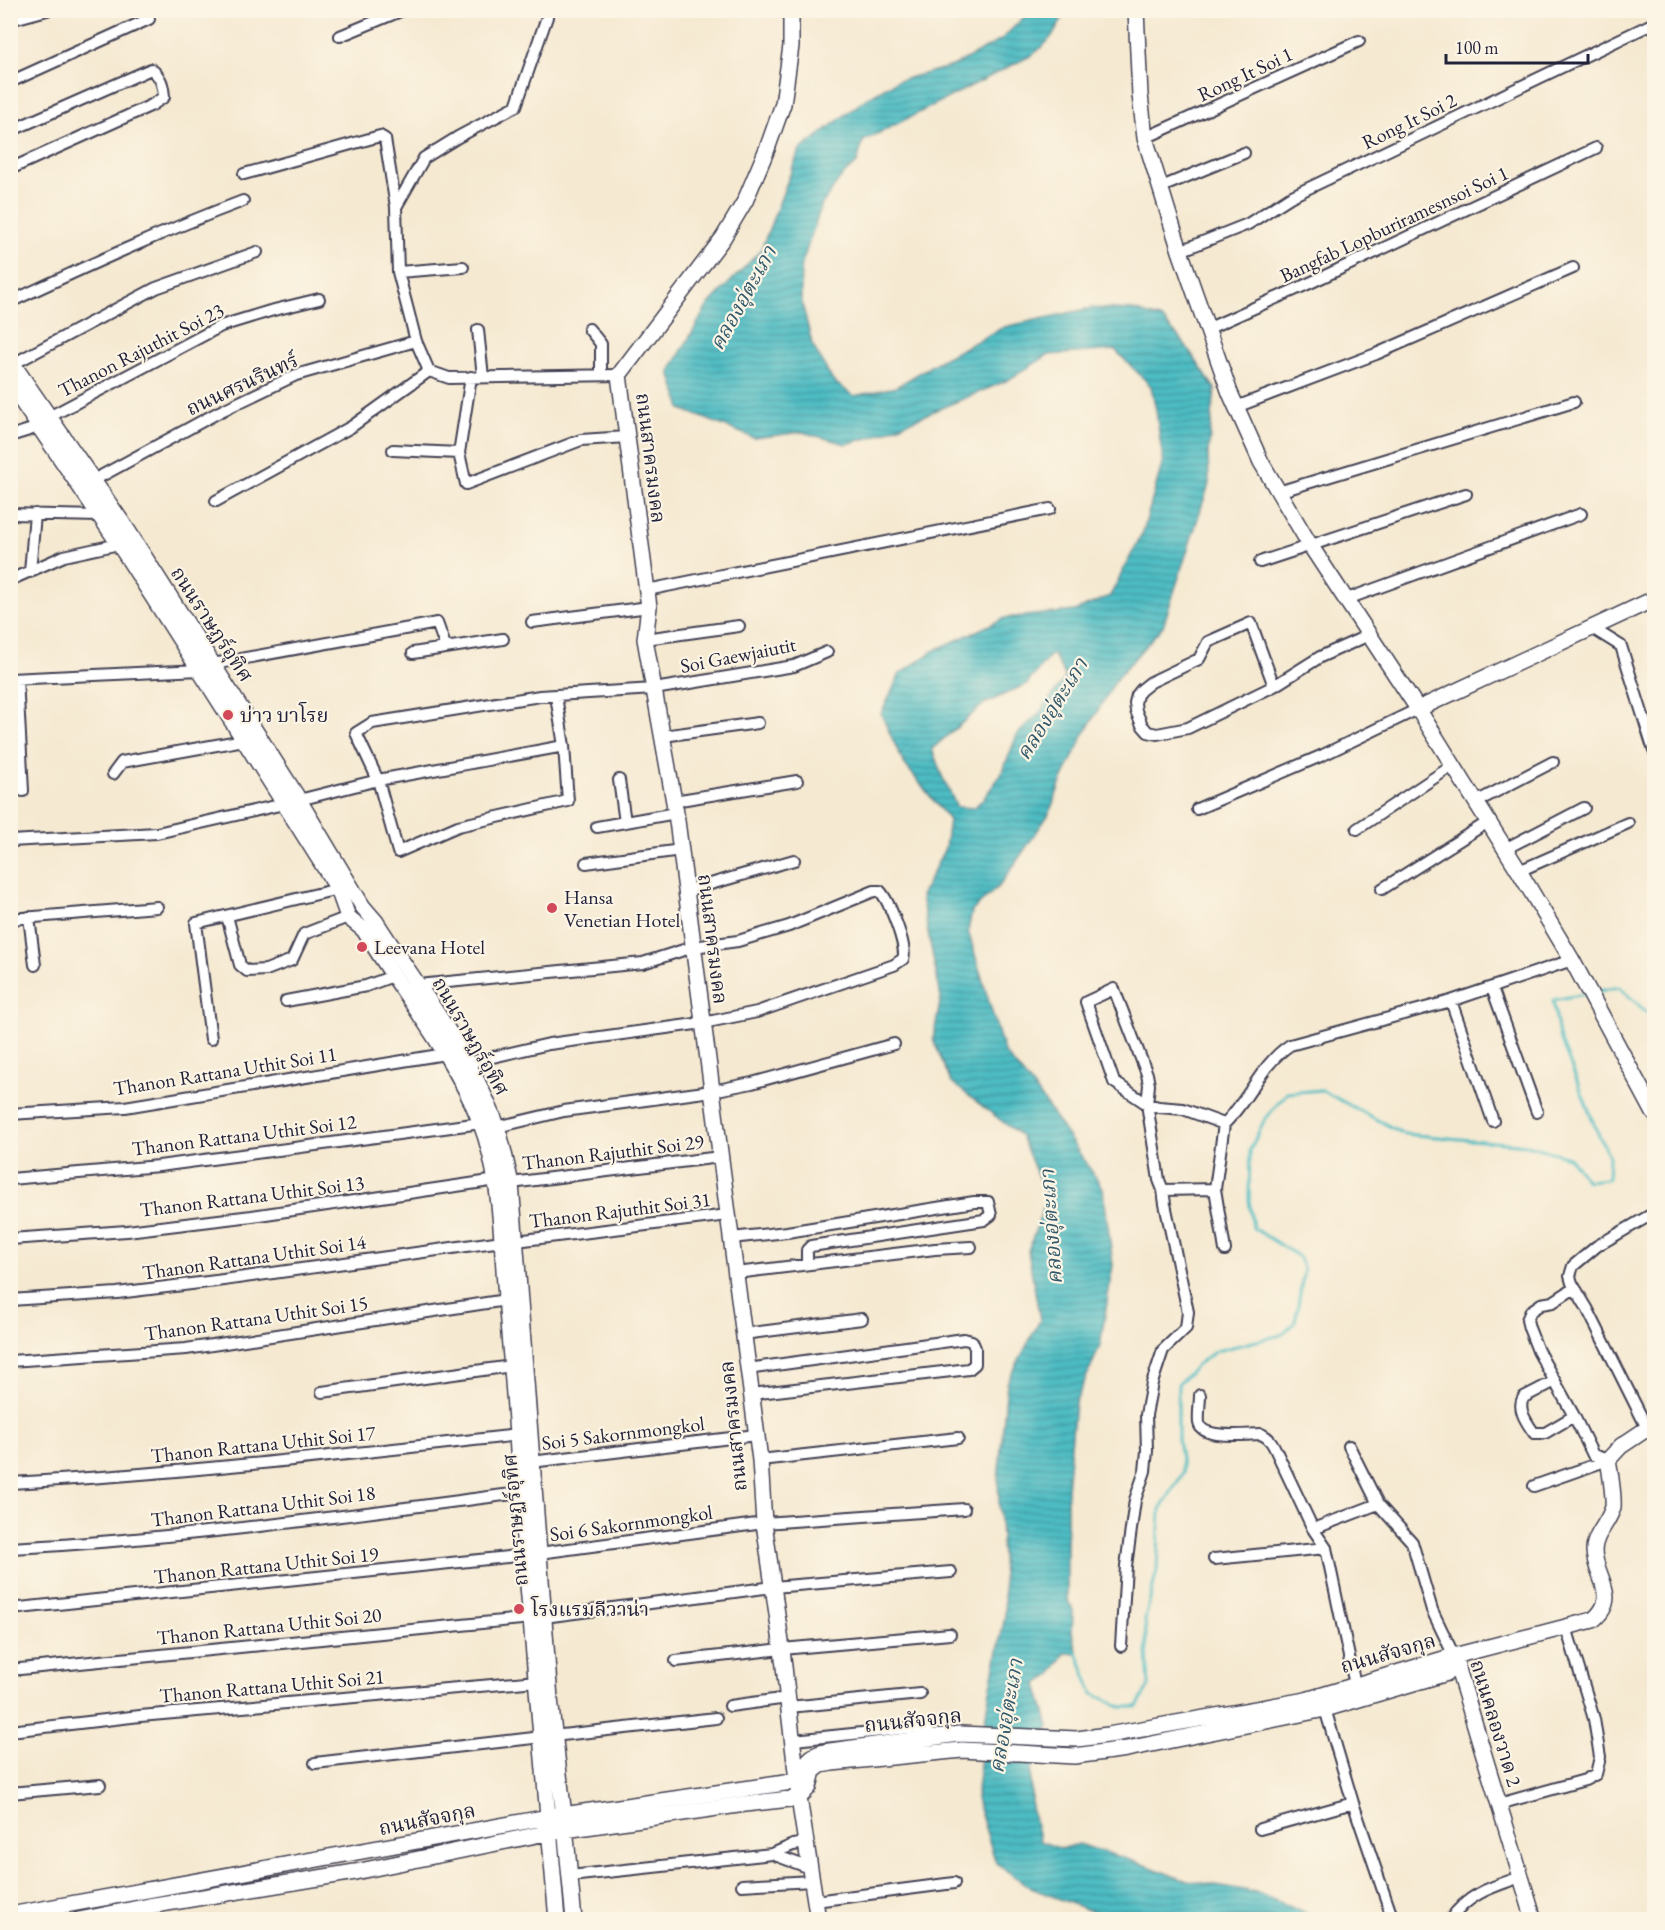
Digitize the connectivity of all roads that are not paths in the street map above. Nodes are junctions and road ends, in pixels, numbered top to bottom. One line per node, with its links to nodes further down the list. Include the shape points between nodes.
1 (47, 10): 7 (street)
2 (403, 10): 9 (street)
3 (546, 10): 20 (street, via 547,17 516,106 424,158)
4 (791, 10): 35 (street, ถนนสาครมงคล, via 791,46 783,104 745,201 716,248)
5 (1136, 10): 13 (street)
6 (149, 19): 11 (street)
7 (10, 21)
8 (1654, 23): 21 (street, Rong It Soi 2, via 1290,197 1248,224)
9 (340, 36)
10 (1359, 41): 13 (street, Rong It Soi 1)
11 (10, 82)
12 (10, 130): 16 (street, via 151,69 163,82 164,97 152,105)
13 (1145, 138): 18 (street)
14 (1596, 148): 29 (street, Bangfab Lopburiramesnsoi Soi 1)
15 (1244, 153): 18 (street)
16 (10, 169)
17 (244, 174): 20 (street, via 380,136 385,140)
18 (1159, 188): 21 (street)
19 (243, 201): 27 (street, via 158,234)
20 (396, 207): 25 (street)
21 (1180, 251): 29 (street)
22 (257, 252): 32 (street, via 156,288)
23 (463, 267): 25 (street)
24 (1573, 268): 40 (street, via 1376,354)
25 (398, 272): 31 (street)
26 (319, 299): 41 (street, Thanon Rajuthit Soi 23, via 221,326)
27 (10, 302)
28 (589, 329): 34 (street, via 601,344)
29 (1207, 329): 40 (street)
30 (478, 330): 37 (street)
31 (416, 340): 33 (street); 46 (street, ถนนศรนรินทร์, via 296,375)
32 (12, 362): 41 (street, ถนนราษฏร์อุทิศ)
33 (429, 371): 36 (street, via 449,378); 49 (street, via 351,427)
34 (601, 375): 35 (street); 37 (street)
35 (619, 375): 43 (street, ถนนสาครมงคล)
36 (471, 377): 37 (street); 45 (street)
37 (483, 377)
38 (10, 384): 41 (street, ถนนราษฏร์อุทิศ)
39 (1574, 402): 47 (street)
40 (1236, 407): 47 (street)
41 (44, 422): 42 (street, Thanon Rajuthit Soi 23); 46 (street, ถนนราษฏร์อุทิศ); 54 (street, ถนนราษฏร์อุทิศ)
42 (10, 436)
43 (627, 437): 45 (street, via 581,440 466,484); 60 (street, ถนนสาครมงคล)
44 (393, 450): 45 (street)
45 (459, 453)
46 (92, 481): 73 (street, ถนนราษฏร์อุทิศ, via 128,531)
47 (1278, 492): 56 (street)
48 (1466, 494): 56 (street)
49 (216, 501)
50 (1050, 509): 60 (street)
51 (10, 514): 52 (street)
52 (35, 514): 54 (street); 58 (street)
53 (1581, 514): 61 (street)
54 (100, 516): 55 (street, ถนนราษฏร์อุทิศ)
55 (119, 544): 58 (street, via 64,556); 73 (street, ถนนราษฏร์อุทิศ)
56 (1310, 545): 57 (street); 61 (street)
57 (1260, 562)
58 (30, 572): 59 (street)
59 (10, 580)
60 (647, 590): 63 (street, ถนนสาครมงคล)
61 (1347, 599): 67 (street)
62 (1654, 599): 66 (street)
63 (649, 607): 64 (street); 69 (street, ถนนสาครมงคล)
64 (532, 622)
65 (739, 626): 69 (street)
66 (1592, 628): 78 (street); 83 (street, via 1621,646)
67 (1369, 635): 75 (street, via 1320,657); 78 (street)
68 (504, 639): 70 (street)
69 (645, 639): 76 (street, ถนนสาครมงคล)
70 (446, 648): 72 (street); 73 (street, via 437,623)
71 (827, 652): 76 (street, Soi Gaewjaiutit, via 794,666)
72 (413, 653)
73 (207, 667): 74 (street); 81 (street, ถนนราษฏร์อุทิศ); 92 (street, ถนนราษฏร์อุทิศ)
74 (14, 679): 84 (street)
75 (1274, 686): 75 (street, via 1176,732 1148,732 1136,711 1137,695 1151,682 1199,659 1208,642 1251,623)
76 (654, 688): 77 (street, Soi Gaewjaiutit); 80 (street, ถนนสาครมงคล)
77 (556, 696): 82 (street); 88 (street, Soi Gaewjaiutit, via 372,723 356,733)
78 (1419, 709): 86 (street); 96 (street)
79 (758, 723): 80 (street)
80 (663, 736): 94 (street, ถนนสาครมงคล)
81 (244, 740): 87 (street, via 122,762); 92 (street, ถนนราษฏร์อุทิศ)
82 (564, 746): 88 (street); 88 (street, via 568,801 458,826 398,852)
83 (1654, 751)
84 (16, 761): 91 (street)
85 (1553, 762): 93 (street)
86 (1452, 766): 93 (street); 101 (street)
87 (113, 774)
88 (378, 780): 92 (street)
89 (620, 780): 97 (street)
90 (797, 781): 94 (street)
91 (23, 790)
92 (292, 802): 102 (street, via 157,833); 108 (street, ถนนราษฏร์อุทิศ); 116 (street, ถนนราษฏร์อุทิศ, via 363,906)
93 (1476, 802): 98 (street)
94 (675, 807): 97 (street); 104 (street, ถนนสาครมงคล)
95 (1584, 808): 103 (street)
96 (1197, 809)
97 (625, 822): 100 (street)
98 (1488, 822): 103 (street); 109 (street)
99 (1628, 823): 107 (street)
100 (597, 827)
101 (1357, 828)
102 (10, 841)
103 (1505, 849): 107 (street)
104 (681, 850): 106 (street); 110 (street, ถนนสาครมงคล)
105 (794, 860): 110 (street)
106 (586, 863)
107 (1519, 871): 118 (street)
108 (338, 889): 112 (street); 114 (street, ถนนราษฏร์อุทิศ)
109 (1382, 889)
110 (686, 891): 117 (street, ถนนสาครมงคล)
111 (157, 907): 113 (street)
112 (227, 916): 114 (street, via 240,965 247,971 266,970 292,960 304,934); 126 (street, via 196,923)
113 (29, 917): 115 (street); 119 (street)
114 (348, 917): 116 (street, ถนนราษฏร์อุทิศ)
115 (10, 919)
116 (370, 926): 120 (street, ถนนราษฏร์อุทิศ); 121 (street, ถนนราษฏร์อุทิศ)
117 (693, 947): 121 (street, via 643,963); 125 (street, ถนนสาครมงคล); 125 (street, via 738,941 789,926 880,891 889,904 905,950 903,959 894,965 757,1012)
118 (1572, 960): 122 (street); 133 (street)
119 (35, 965)
120 (393, 975): 124 (street, via 366,986); 128 (street, ถนนราษฏร์อุทิศ)
121 (418, 985): 129 (street, ถนนราษฏร์อุทิศ)
122 (1492, 988): 123 (street); 132 (street)
123 (1451, 1000): 135 (street); 137 (street, via 1290,1045)
124 (286, 1001)
125 (703, 1023): 129 (street, via 549,1044); 130 (street, ถนนสาครมงคล)
126 (211, 1039)
127 (894, 1044): 130 (street)
128 (445, 1054): 134 (street, Thanon Rattana Uthit Soi 11, via 125,1107); 136 (street, ถนนราษฏร์อุทิศ)
129 (467, 1063): 138 (street, ถนนราษฏร์อุทิศ)
130 (712, 1091): 138 (street, via 574,1110); 139 (street, ถนนสาครมงคล)
131 (1147, 1104): 131 (street, via 1114,1082 1086,1002 1114,990 1147,1074); 137 (street, via 1183,1109); 143 (street)
132 (1537, 1112)
133 (1654, 1113)
134 (10, 1114)
135 (1493, 1121)
136 (481, 1123): 140 (street, Thanon Rattana Uthit Soi 12, via 159,1166); 141 (street, ถนนราษฏร์อุทิศ)
137 (1224, 1124): 142 (street)
138 (497, 1127): 141 (street, ถนนราษฏร์อุทิศ)
139 (720, 1157): 141 (street, Thanon Rajuthit Soi 29); 145 (street, ถนนสาครมงคล)
140 (10, 1179)
141 (504, 1182): 147 (street, Thanon Rattana Uthit Soi 13, via 127,1231); 148 (street, ถนนราษฏร์อุทิศ)
142 (1215, 1189): 143 (street); 150 (street)
143 (1163, 1190): 192 (street, via 1188,1312 1186,1329 1163,1350 1152,1383 1146,1415 1147,1450 1126,1566)
144 (1654, 1213): 153 (street, via 1597,1246 1573,1266 1570,1276)
145 (728, 1215): 146 (street, ถนนสาครมงคล); 148 (street, Thanon Rajuthit Soi 31)
146 (731, 1238): 151 (street, via 974,1202 988,1202 990,1206 991,1215 984,1220 811,1246 807,1250); 152 (street, ถนนสาครมงคล)
147 (10, 1239)
148 (509, 1241): 154 (street, Thanon Rattana Uthit Soi 14, via 161,1288); 155 (street, ถนนราษฏร์อุทิศ); 163 (street, ถนนราษฏร์อุทิศ)
149 (971, 1246): 151 (street)
150 (1225, 1250)
151 (807, 1264): 152 (street)
152 (736, 1273): 157 (street, ถนนสาครมงคล)
153 (1577, 1291): 161 (street, via 1540,1304 1528,1315 1538,1351); 167 (street)
154 (10, 1300)
155 (506, 1300): 158 (street, Thanon Rattana Uthit Soi 15, via 186,1349); 159 (street, ถนนราษฏร์อุทิศ)
156 (861, 1319): 157 (street)
157 (743, 1334): 160 (street, ถนนสาครมงคล)
158 (10, 1361)
159 (512, 1366): 162 (street); 163 (street, ถนนราษฏร์อุทิศ)
160 (747, 1369): 164 (street, ถนนสาครมงคล); 164 (street, via 964,1339 972,1341 975,1348 975,1364 969,1369)
161 (1556, 1381): 166 (street); 166 (street, via 1521,1401 1530,1428 1534,1433 1545,1433)
162 (322, 1392)
163 (520, 1392): 168 (street, ถนนราษฏร์อุทิศ); 174 (street, ถนนราษฏร์อุทิศ)
164 (751, 1394): 169 (street, ถนนสาครมงคล)
165 (1200, 1395): 181 (street, via 1199,1424 1208,1433 1261,1434 1272,1442)
166 (1574, 1416): 173 (street, via 1593,1455)
167 (1651, 1427): 173 (street, via 1621,1446)
168 (518, 1435): 175 (street, Thanon Rattana Uthit Soi 17, via 302,1459); 177 (street, ถนนราษฏร์อุทิศ)
169 (756, 1435): 172 (street, ถนนสาครมงคล); 174 (street, Soi 5 Sakornmongkol)
170 (958, 1438): 172 (street)
171 (1349, 1446): 178 (street)
172 (760, 1460): 180 (street, ถนนสาครมงคล)
173 (1608, 1460): 176 (street); 190 (street, ถนนคลองวาด 2, via 1612,1508 1594,1551 1607,1598 1603,1612 1593,1620)
174 (531, 1462): 184 (street, ถนนราษฏร์อุทิศ)
175 (10, 1484)
176 (1534, 1486)
177 (520, 1493): 182 (street, Thanon Rattana Uthit Soi 18, via 259,1527); 184 (street, ถนนราษฏร์อุทิศ)
178 (1378, 1504): 181 (street); 194 (street, via 1412,1542 1431,1610)
179 (964, 1509): 180 (street, Soi 6 Sakornmongkol)
180 (764, 1523): 184 (street, Soi 6 Sakornmongkol); 187 (street, ถนนสาครมงคล)
181 (1313, 1529): 183 (street)
182 (10, 1548)
183 (1326, 1548): 185 (street); 198 (street)
184 (532, 1554): 188 (street, Thanon Rattana Uthit Soi 19); 189 (street, ถนนราษฏร์อุทิศ)
185 (1214, 1559)
186 (951, 1572): 187 (street, Thanon Rattana Uthit Soi 20)
187 (772, 1587): 189 (street, Thanon Rattana Uthit Soi 20); 193 (street, ถนนสาครมงคล)
188 (10, 1609)
189 (538, 1618): 196 (street, Thanon Rattana Uthit Soi 20); 197 (street, ถนนราษฏร์อุทิศ); 206 (street, ถนนราษฏร์อุทิศ)
190 (1566, 1628): 194 (street, ถนนคลองวาด 2); 215 (street, via 1594,1719 1600,1757 1596,1774)
191 (950, 1634): 193 (street)
192 (1120, 1646)
193 (782, 1649): 195 (street); 200 (street, ถนนสาครมงคล)
194 (1454, 1656): 198 (street, ถนนสัจจกุล); 202 (street, ถนนสัจจกุล, via 1447,1673); 215 (street, ถนนคลองวาด 2)
195 (676, 1661)
196 (10, 1670)
197 (537, 1681): 205 (street, Thanon Rattana Uthit Soi 21); 206 (street, ถนนราษฏร์อุทิศ)
198 (1355, 1685): 208 (street, ถนนสัจจกุล, via 1306,1700 1077,1739)
199 (920, 1694): 200 (street)
200 (788, 1703): 201 (street); 207 (street, ถนนสาครมงคล)
201 (730, 1706)
202 (1325, 1709): 208 (street, ถนนสัจจกุล, via 1074,1756); 214 (street)
203 (716, 1718): 206 (street)
204 (930, 1726): 207 (street)
205 (10, 1731)
206 (548, 1736): 209 (street); 216 (street, ถนนราษฏร์อุทิศ)
207 (794, 1740): 210 (street, ถนนสาครมงคล)
208 (960, 1742): 210 (street, ถนนสัจจกุล, via 816,1753); 213 (street, ถนนสัจจกุล, via 821,1765 813,1771 809,1787)
209 (315, 1763)
210 (798, 1777): 213 (street, ถนนสาครมงคล); 216 (street, ถนนสัจจกุล, via 792,1782)
211 (100, 1785): 212 (street)
212 (10, 1793)
213 (800, 1798): 216 (street, ถนนสัจจกุล); 218 (street, ถนนสาครมงคล)
214 (1353, 1803): 217 (street); 231 (street)
215 (1498, 1804): 222 (street, ถนนคลองวาด 2)
216 (557, 1824): 221 (street, ถนนราษฏร์อุทิศ); 226 (street, ถนนสัจจกุล); 227 (street, ถนนสัจจกุล, via 365,1870); 228 (street, ถนนราษฏร์อุทิศ)
217 (1260, 1829)
218 (807, 1843): 219 (street); 220 (street, ถนนสาครมงคล)
219 (772, 1854): 220 (street); 221 (street)
220 (811, 1875): 224 (street); 225 (street, ถนนสาครมงคล)
221 (570, 1876): 229 (street, ถนนราษฏร์อุทิศ)
222 (1521, 1877): 232 (street, via 1483,1890); 233 (street, ถนนคลองวาด 2)
223 (954, 1883): 225 (street)
224 (742, 1885)
225 (815, 1901): 230 (street, ถนนสาครมงคล)
226 (10, 1915)
227 (79, 1920)
228 (557, 1920)
229 (574, 1920)
230 (818, 1920)
231 (1395, 1920)
232 (1450, 1920)
233 (1534, 1920)

